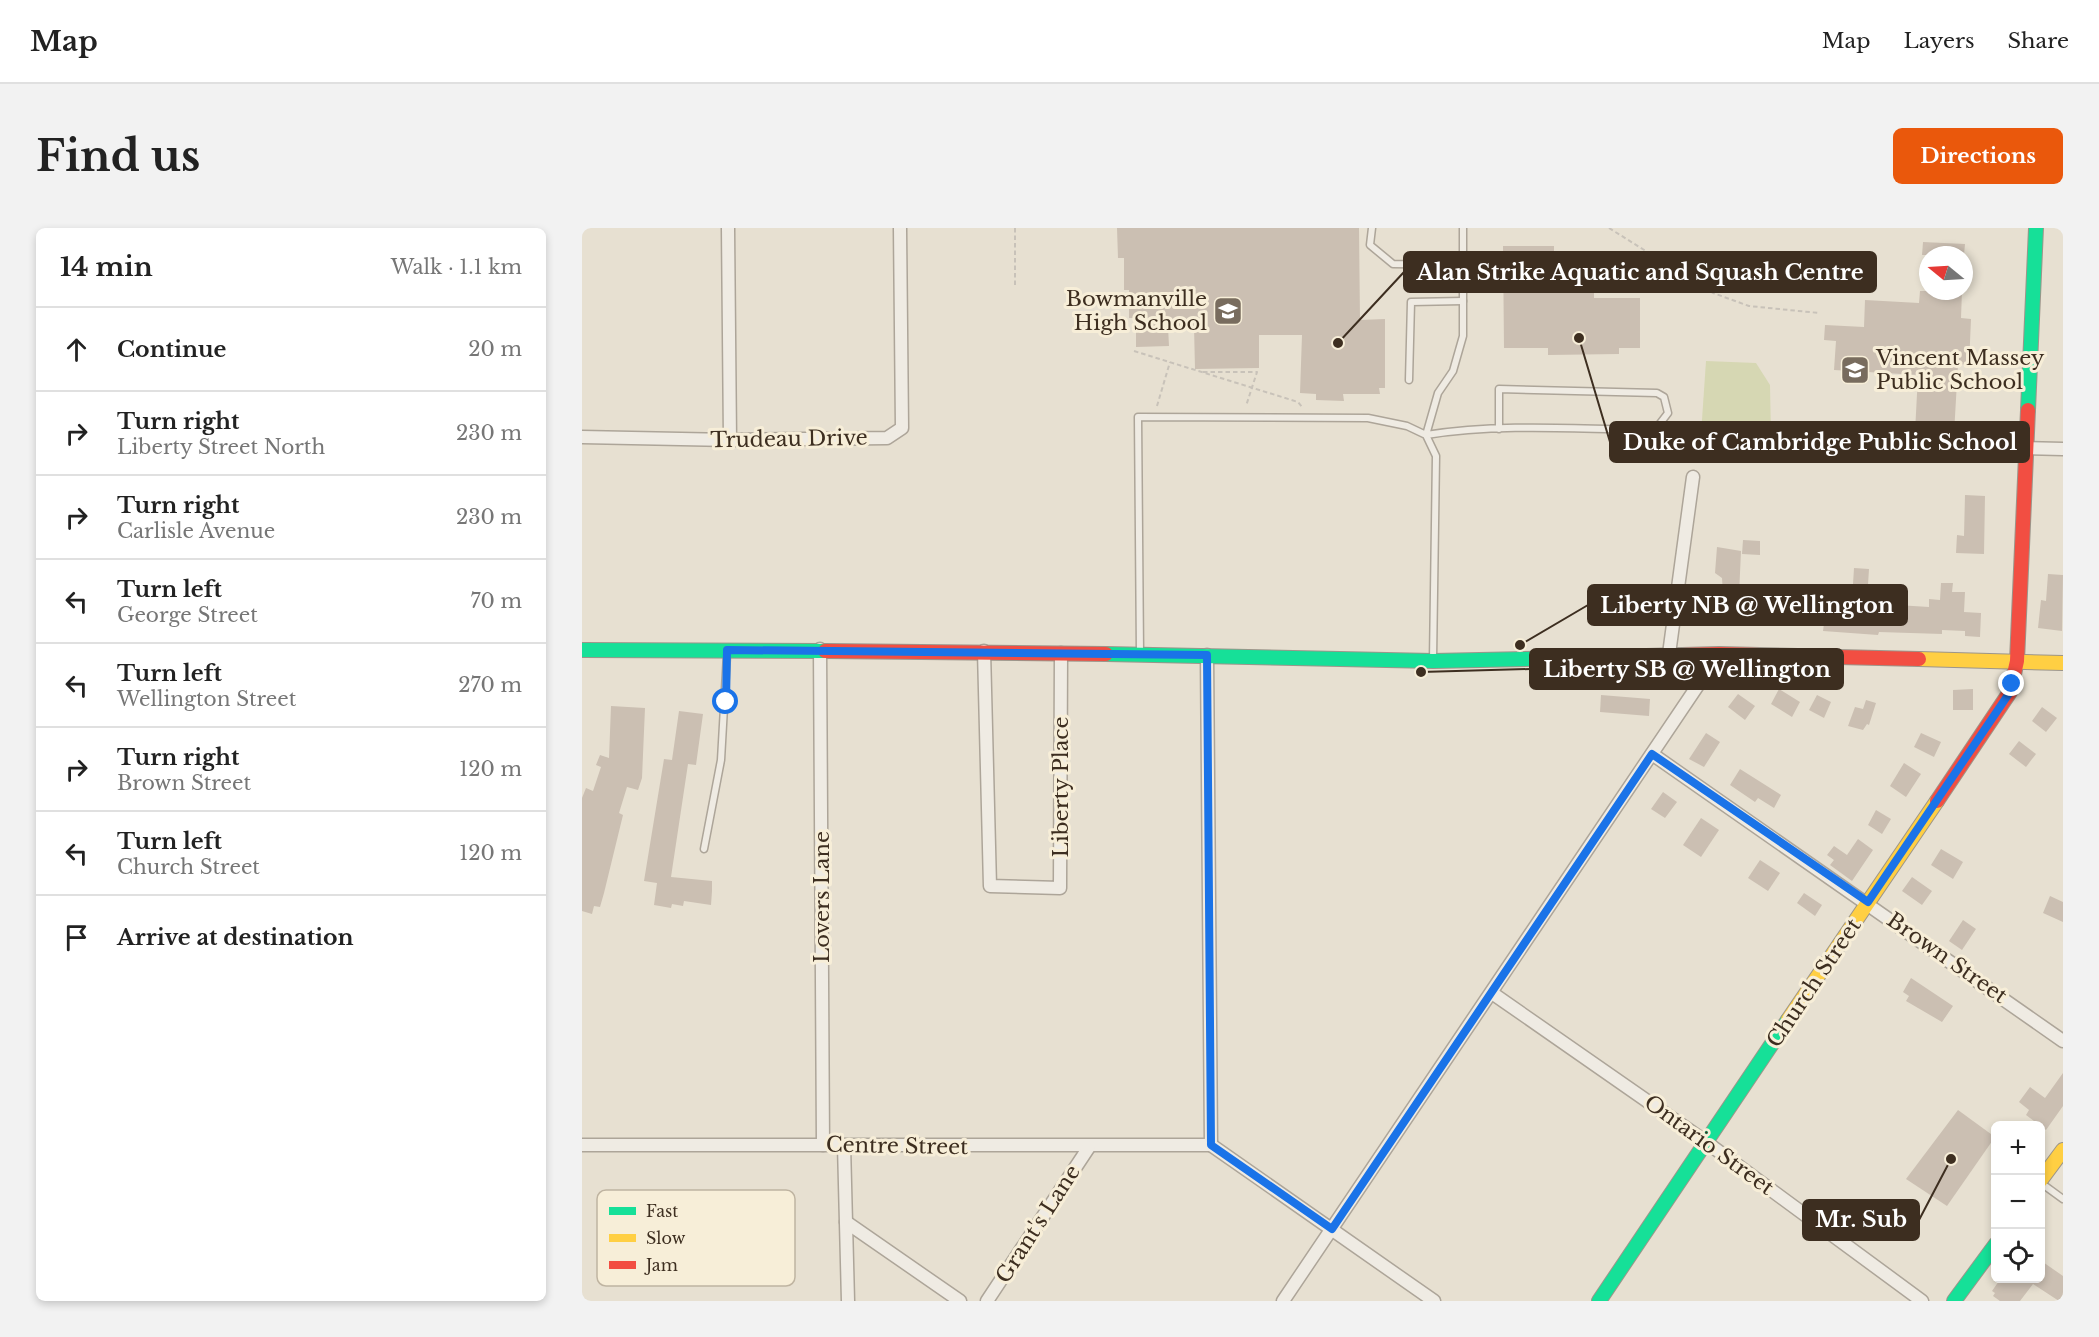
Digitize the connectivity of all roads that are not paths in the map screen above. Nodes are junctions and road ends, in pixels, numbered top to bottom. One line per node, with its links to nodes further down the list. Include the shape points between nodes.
1 (728, 228): 12 (street)
2 (900, 228): 12 (street, Trudeau Drive, via 902,428 887,438)
3 (1372, 228): 6 (lane, via 1370,245 1393,264)
4 (1463, 228): 6 (lane)
5 (2036, 228): 13 (main road, Church Street)
6 (1463, 265): 7 (lane)
7 (1463, 301): 8 (lane, via 1411,302); 10 (lane, via 1463,336 1453,371 1438,393)
8 (1409, 380)
9 (1499, 429): 9 (lane, via 1655,430 1668,413 1664,397 1657,393 1499,389); 10 (lane, via 1470,428)
10 (1426, 435): 21 (lane, via 1407,426 1368,418 1138,417); 25 (lane, via 1436,456)
11 (582, 437): 12 (street, Trudeau Drive)
12 (730, 440)
13 (2026, 448): 14 (street); 26 (main road, Church Street)
14 (2063, 449)
15 (1694, 477): 22 (street)
16 (820, 649): 18 (main road); 19 (main road); 35 (street, Lovers Lane)
17 (582, 650): 18 (main road)
18 (727, 650): 29 (lane, via 721,760)
19 (984, 651): 20 (main road); 20 (street, Liberty Place, via 990,886 1026,889 1060,888)
20 (1061, 653): 21 (main road)
21 (1140, 654): 24 (main road)
22 (1669, 654): 23 (main road); 25 (main road)
23 (1719, 654): 26 (main road); 28 (street)
24 (1207, 655): 25 (main road); 37 (street)
25 (1433, 661)
26 (2017, 661): 27 (main road); 30 (main road, Church Street, via 2010,692)
27 (2063, 663)
28 (1652, 754): 30 (street, Brown Street); 31 (street)
29 (704, 849)
30 (1868, 902): 32 (street, Brown Street); 33 (main road, Church Street)
31 (1492, 993): 33 (street, Ontario Street); 44 (street)
32 (2063, 1041)
33 (1706, 1142): 51 (main road, Church Street); 52 (street, Ontario Street)
34 (582, 1145): 35 (street, Centre Street)
35 (823, 1145): 36 (street, Centre Street)
36 (844, 1145): 38 (street, Centre Street); 43 (street)
37 (1211, 1145): 38 (street, Centre Street); 44 (street)
38 (1089, 1147): 48 (street, Grant's Lane)
39 (2063, 1150): 40 (main road)
40 (2045, 1175)
41 (2045, 1186): 42 (lane)
42 (2063, 1199)
43 (846, 1222): 46 (street); 47 (street)
44 (1332, 1229): 49 (street); 50 (street)
45 (1991, 1250): 53 (main road)
46 (848, 1301)
47 (960, 1301)
48 (987, 1301)
49 (1283, 1301)
50 (1434, 1301)
51 (1599, 1301)
52 (1922, 1301)
53 (1954, 1301)

